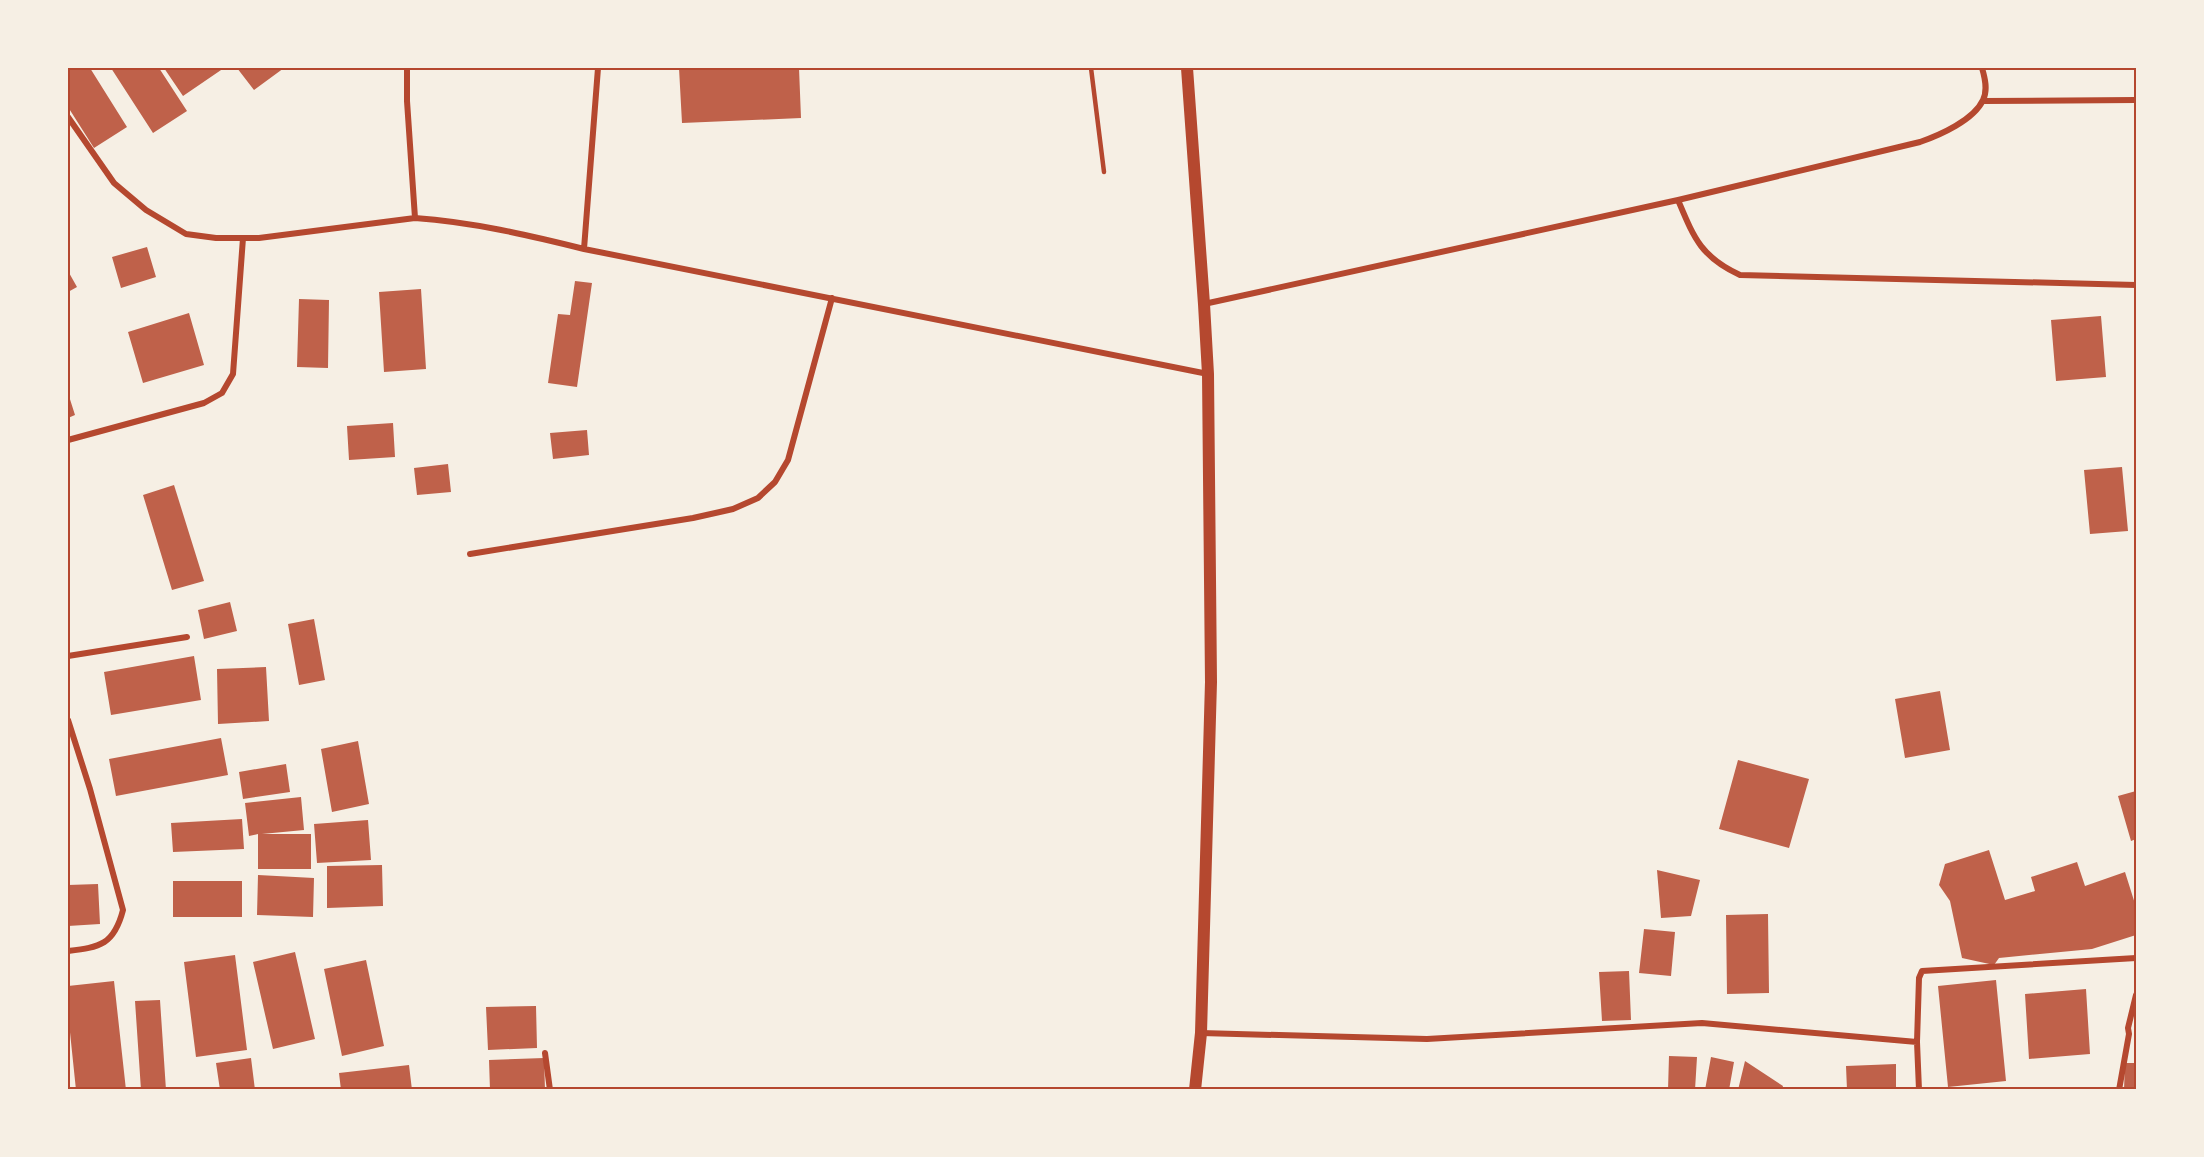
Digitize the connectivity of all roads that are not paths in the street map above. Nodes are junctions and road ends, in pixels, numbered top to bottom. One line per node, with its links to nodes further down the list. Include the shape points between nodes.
1 (407, 68): 11 (street)
2 (598, 68): 13 (street)
3 (1091, 68): 9 (lane)
4 (1187, 68): 16 (main road)
5 (1982, 68): 6 (street, via 1986,82)
6 (1983, 100): 7 (street); 10 (street, via 1946,133 1920,142)
7 (2136, 100)
8 (68, 117): 12 (street, via 114,183 146,210 186,234)
9 (1104, 172)
10 (1678, 200): 14 (street, via 1693,235 1710,258 1740,275); 16 (street)
11 (414, 218): 12 (street); 13 (street, via 511,231)
12 (243, 238): 18 (street, via 233,374 222,393 204,403)
13 (584, 249): 15 (street)
14 (2136, 285)
15 (832, 298): 17 (street); 19 (street, via 788,460 775,482 758,498 733,509 693,518)
16 (1204, 304): 17 (main road)
17 (1208, 374): 26 (main road, via 1211,681)
18 (68, 440)
19 (470, 554)
20 (187, 637): 21 (street)
21 (68, 656)
22 (68, 720): 23 (street, via 123,910 119,927 108,940 94,947)
23 (68, 951)
24 (2136, 958): 28 (street, via 1922,971 1918,978)
25 (2136, 995): 27 (street, via 2128,1028)
26 (1201, 1033): 28 (street, via 1427,1039 1702,1023); 31 (main road)
27 (2133, 1035): 33 (street)
28 (1917, 1042): 32 (street)
29 (546, 1053): 30 (street)
30 (550, 1089)
31 (1195, 1089)
32 (1919, 1089)
33 (2119, 1089)

